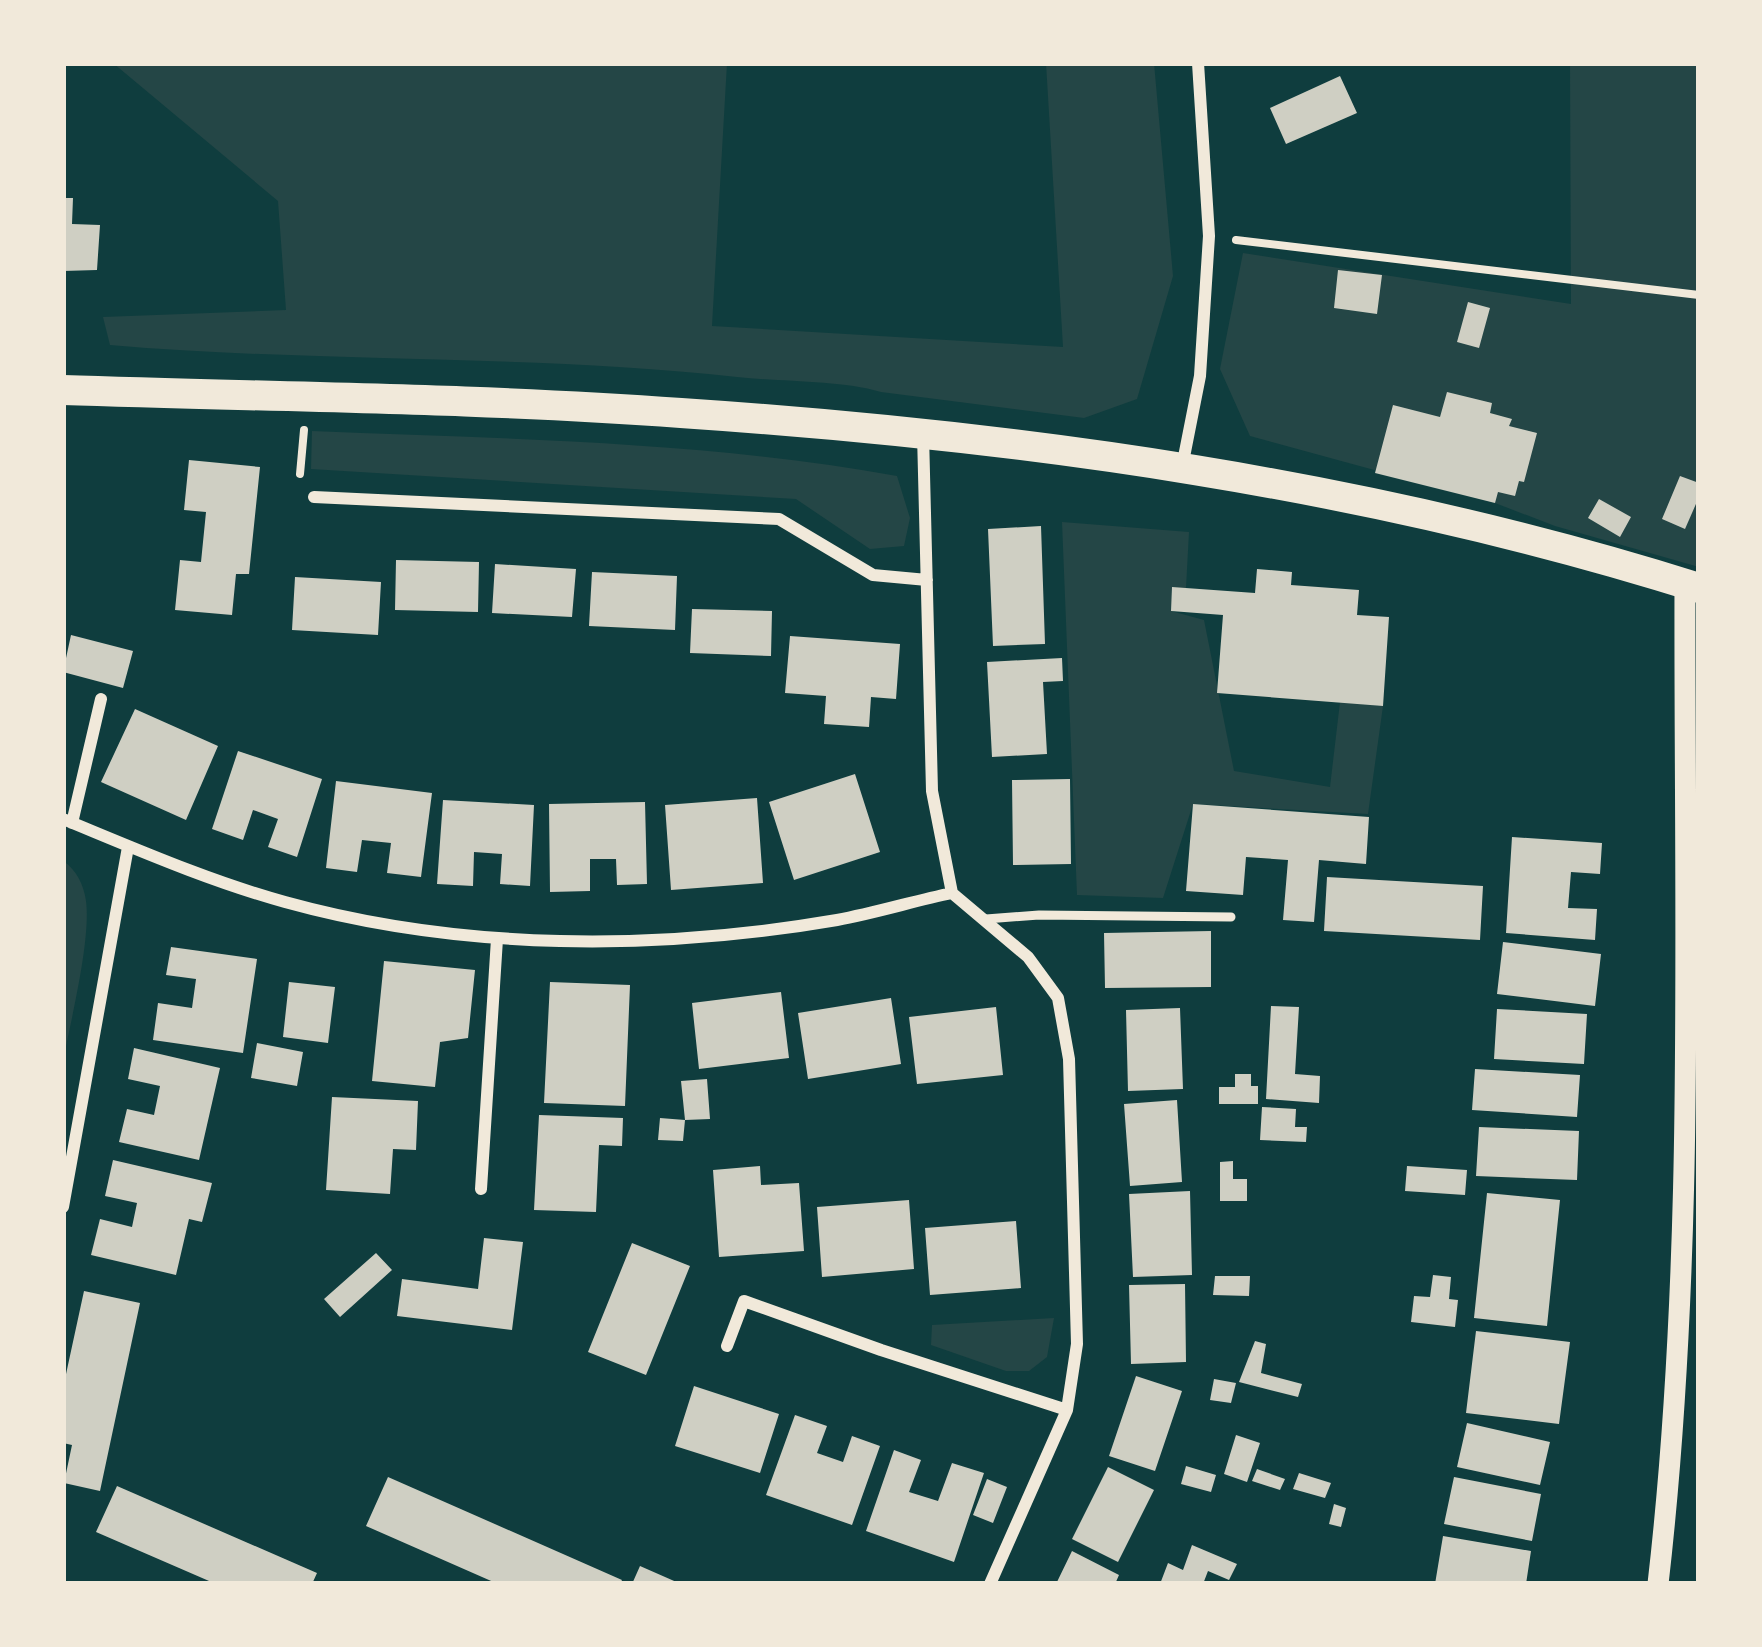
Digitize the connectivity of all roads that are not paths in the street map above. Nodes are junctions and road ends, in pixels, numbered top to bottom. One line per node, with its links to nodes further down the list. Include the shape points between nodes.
1 (1198, 63): 4 (street, via 1209,236 1200,376)
2 (63, 390): 3 (main road, via 677,412)
3 (923, 433): 4 (main road); 6 (street)
4 (1182, 467): 7 (main road, via 1557,546)
5 (314, 497): 6 (street, via 779,519 873,575)
6 (927, 580): 11 (street, via 932,791)
7 (1692, 586): 16 (street)
8 (100, 699): 9 (street)
9 (68, 821): 10 (street)
10 (128, 847): 14 (street, via 284,902); 15 (street)
11 (952, 892): 13 (street); 14 (street, via 836,920 666,939)
12 (1231, 917): 13 (lane)
13 (986, 919): 20 (street, via 1058,998 1065,1039 1077,1344)
14 (497, 939): 17 (street)
15 (67, 1163): 18 (street)
16 (1690, 1184): 22 (street)
17 (481, 1189)
18 (63, 1207)
19 (727, 1346): 20 (street, via 744,1301)
20 (1067, 1410): 21 (street)
21 (990, 1584)
22 (1658, 1584)

